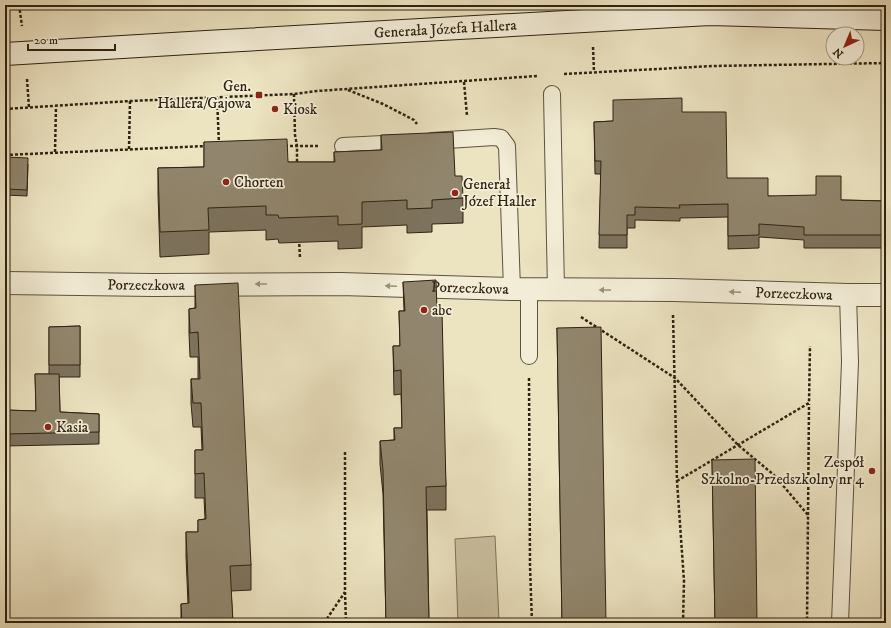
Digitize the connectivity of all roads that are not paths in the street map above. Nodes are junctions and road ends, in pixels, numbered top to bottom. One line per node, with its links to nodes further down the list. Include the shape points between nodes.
1 (886, 20): 2 (street, Generała Józefa Hallera, via 710,14)
2 (5, 54)
3 (552, 94): 7 (lane)
4 (343, 146): 6 (lane, via 501,138 507,146)
5 (5, 283): 6 (street, Porzeczkowa, one-way to 5, via 335,284)
6 (521, 289): 7 (street, Porzeczkowa); 10 (lane)
7 (556, 290): 8 (street, Porzeczkowa, one-way to 7, via 673,290)
8 (848, 295): 9 (street, Porzeczkowa); 11 (lane, via 850,362)
9 (886, 295)
10 (529, 356)
11 (840, 623)

